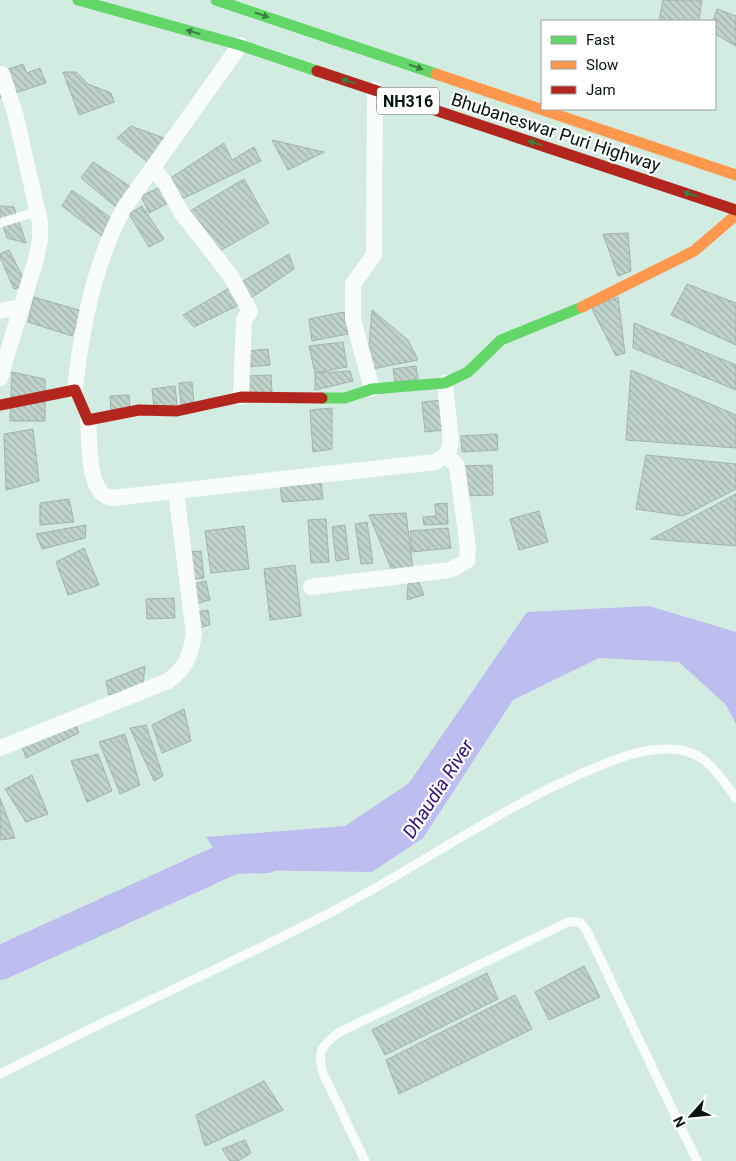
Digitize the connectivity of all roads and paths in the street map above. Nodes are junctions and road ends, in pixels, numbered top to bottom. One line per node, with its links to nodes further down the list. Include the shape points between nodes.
1 (78, 0): 4 (main road, Bhubaneswar Puri Highway / NH316, one-way to 1)
2 (216, 0): 3 (main road, Bhubaneswar Puri Highway / NH316)
3 (243, 4): 7 (main road, Bhubaneswar Puri Highway / NH316, one-way to 7)
4 (240, 45): 6 (main road, Bhubaneswar Puri Highway / NH316, one-way to 4); 9 (street)
5 (2, 74): 12 (street)
6 (375, 90): 11 (main road, Bhubaneswar Puri Highway / NH316, one-way to 6); 19 (street, via 374,255 352,284 353,320)
7 (541, 107)
8 (549, 110): 10 (main road, Bhubaneswar Puri Highway / NH316, one-way to 10)
9 (154, 170): 20 (street, via 124,208 110,234 79,345); 21 (street, via 165,182 181,212 230,275 250,311 244,320)
10 (736, 175)
11 (736, 210)
12 (39, 211): 14 (lane); 15 (street, via 40,240)
13 (736, 215): 18 (main road, via 694,251 579,308 501,340 468,372)
14 (0, 223)
15 (22, 307): 16 (street); 17 (street)
16 (0, 311)
17 (0, 378)
18 (445, 383): 19 (main road); 24 (street, via 451,443)
19 (372, 389): 21 (main road, via 345,398)
20 (75, 390): 22 (main road); 23 (main road)
21 (241, 397): 23 (main road, via 177,411 139,410)
22 (0, 404)
23 (88, 420): 25 (street, via 93,475 104,497)
24 (447, 455): 25 (street, via 435,462); 26 (street, via 457,466 468,548 466,561 450,570)
25 (176, 492): 27 (street, via 194,633 190,655 181,672 168,681)
26 (311, 587)
27 (0, 748)
28 (736, 798): 29 (lane, via 714,768 701,756 687,751 643,752 615,760 564,780 507,810 340,907)
29 (0, 1074)
30 (365, 1161): 31 (lane, via 323,1073 319,1058 325,1044 338,1033 568,922 580,922 587,931)
31 (697, 1161)

